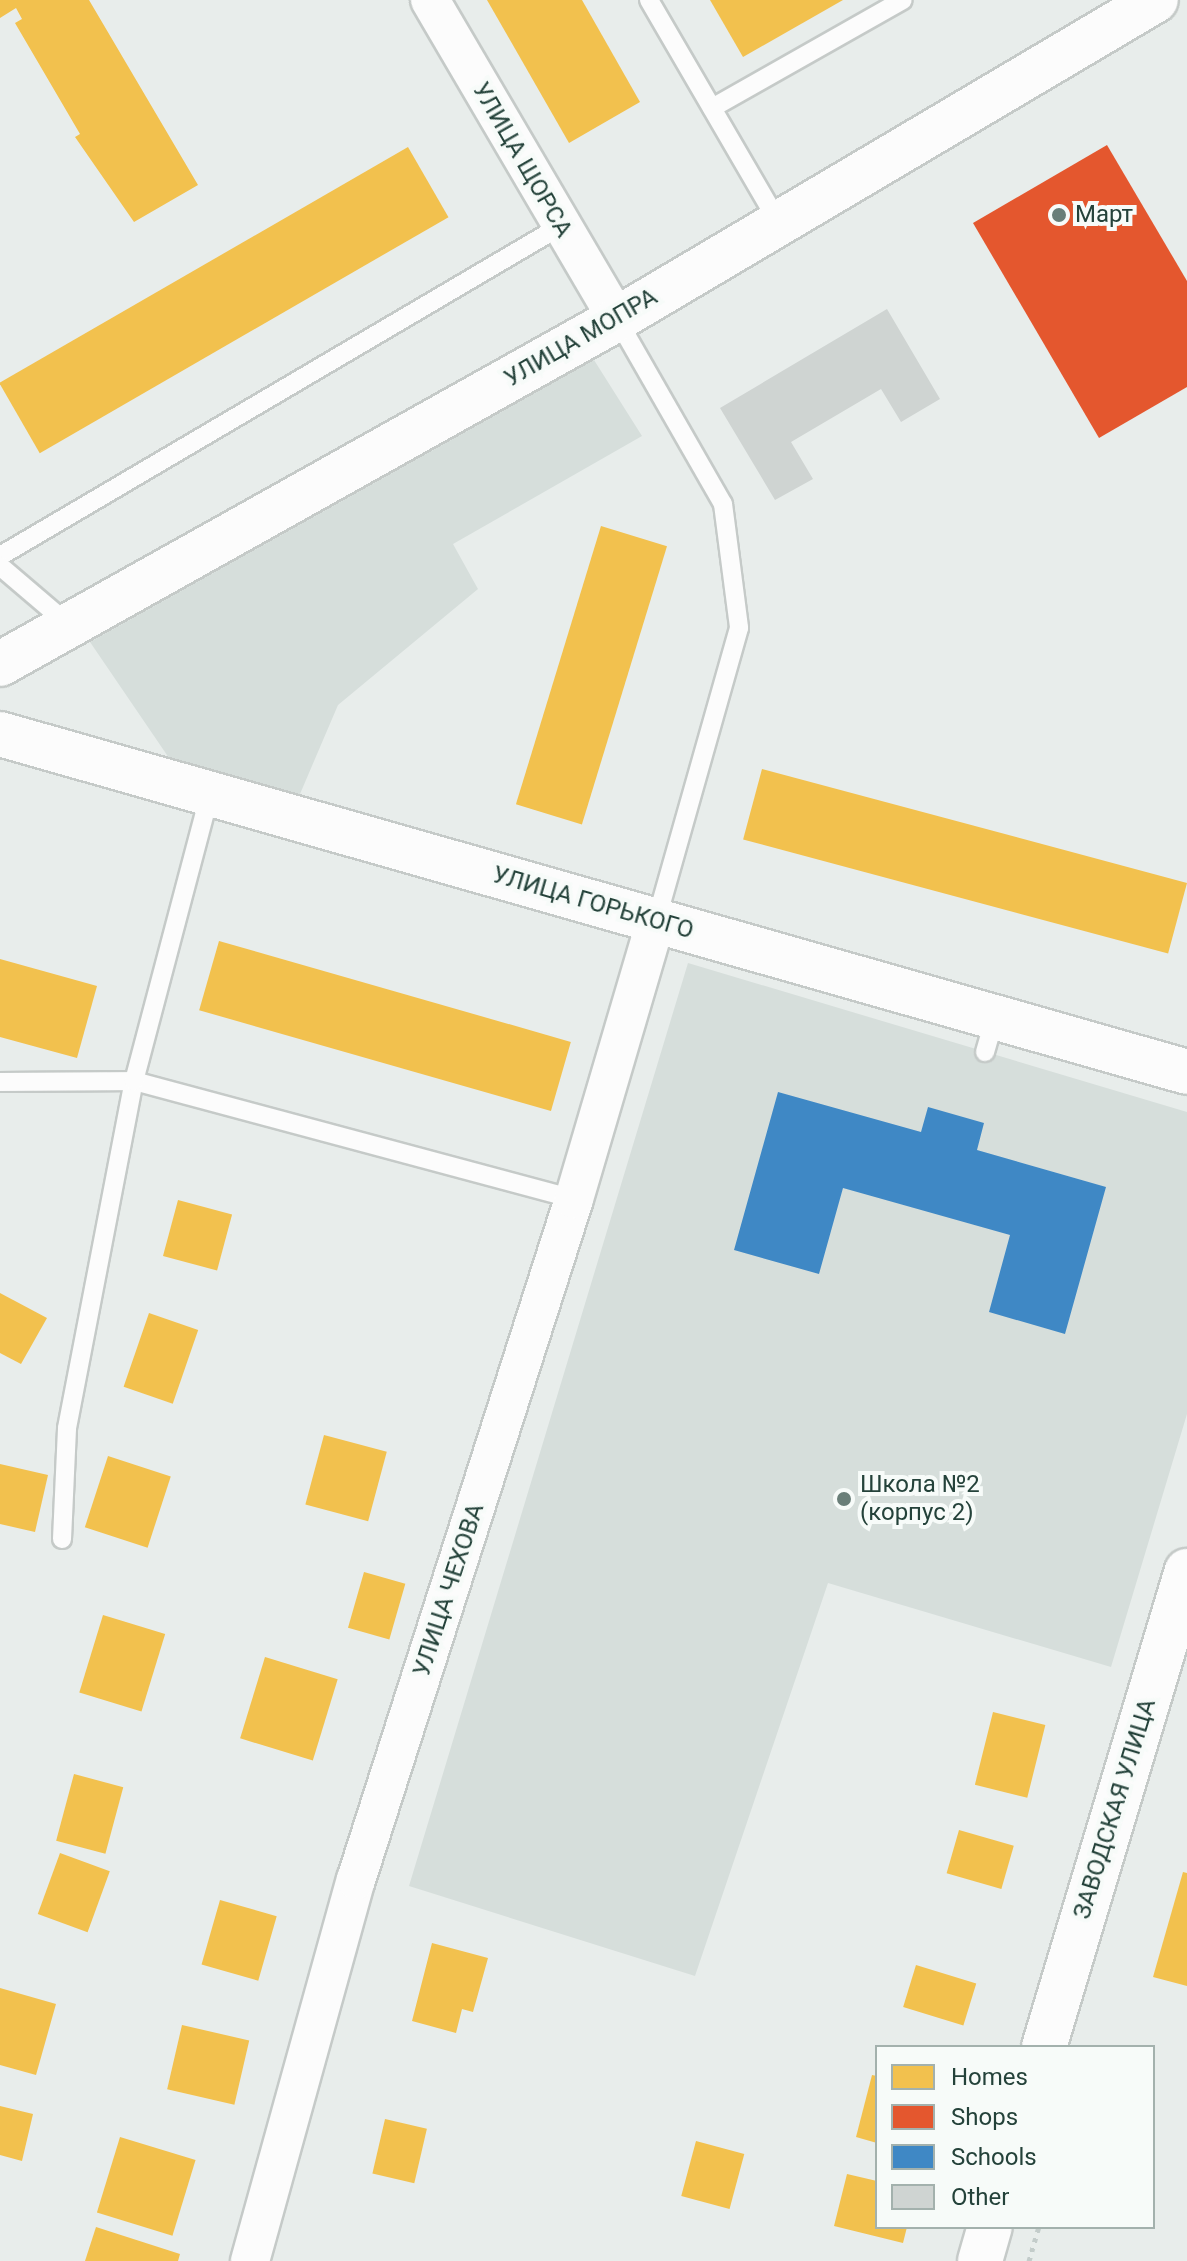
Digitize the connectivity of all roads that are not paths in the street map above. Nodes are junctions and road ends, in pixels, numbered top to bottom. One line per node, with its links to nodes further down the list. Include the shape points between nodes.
1 (430, 0): 7 (street, УЛИЦА ЩОРСА)
2 (649, 0): 5 (lane)
3 (903, 0): 5 (lane)
4 (1156, 0): 6 (street, УЛИЦА МОПРА)
5 (712, 108): 6 (lane)
6 (778, 222): 8 (street, УЛИЦА МОПРА)
7 (559, 227): 8 (street, УЛИЦА ЩОРСА); 9 (lane)
8 (617, 319): 11 (street, УЛИЦА МОПРА); 15 (lane, via 723,504 739,628)
9 (0, 556)
10 (0, 566): 11 (lane)
11 (70, 626): 12 (street, УЛИЦА МОПРА)
12 (0, 664)
13 (0, 734): 14 (street, УЛИЦА ГОРЬКОГО)
14 (210, 794): 15 (street, УЛИЦА ГОРЬКОГО); 17 (lane)
15 (656, 921): 16 (street, УЛИЦА ГОРЬКОГО, via 990,1035); 19 (street, УЛИЦА ЧЕХОВА)
16 (1187, 1072)
17 (134, 1081): 18 (lane); 19 (lane); 20 (lane, via 67,1428)
18 (0, 1082)
19 (574, 1199): 24 (street, УЛИЦА ЧЕХОВА, via 356,1880)
20 (62, 1539)
21 (1187, 1571): 22 (street, ЗАВОДСКАЯ УЛИЦА)
22 (1045, 2045)
23 (989, 2229): 25 (street)
24 (250, 2261)
25 (980, 2261)

